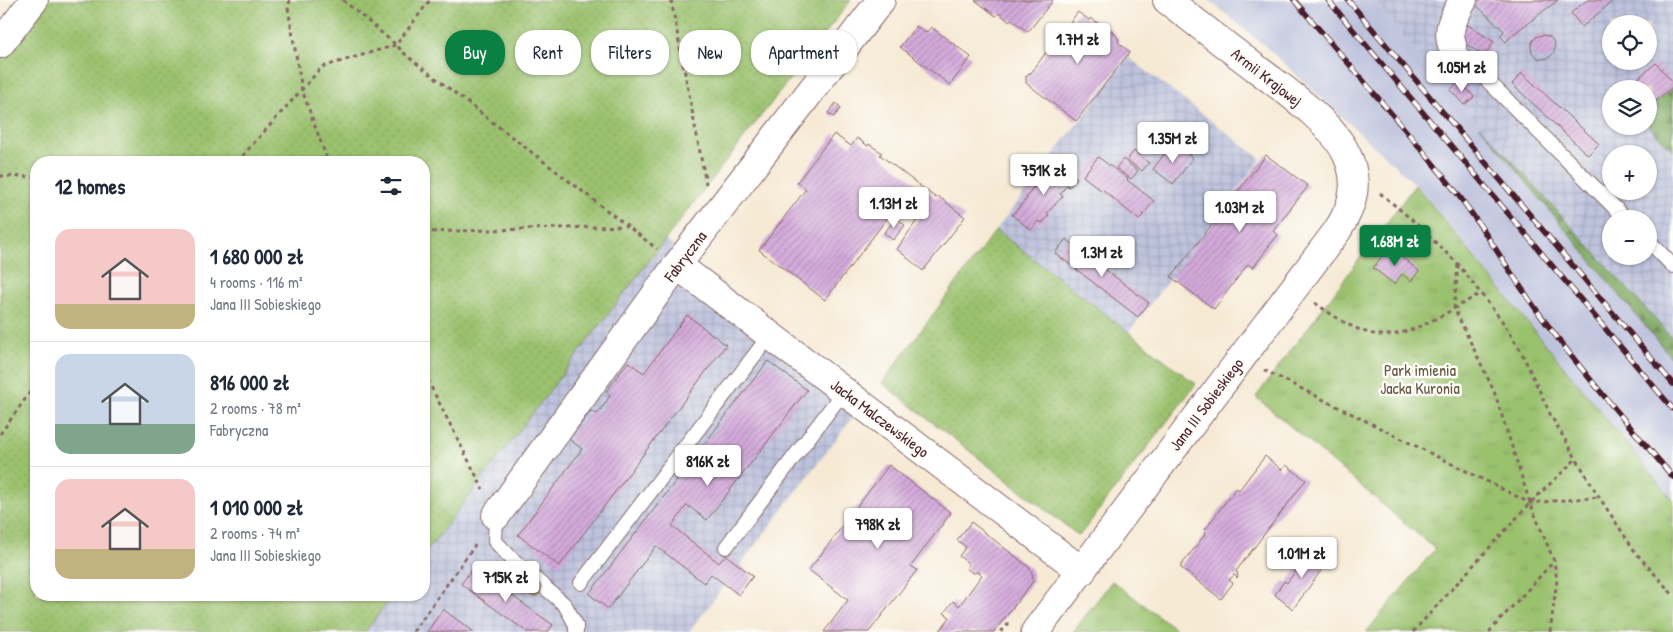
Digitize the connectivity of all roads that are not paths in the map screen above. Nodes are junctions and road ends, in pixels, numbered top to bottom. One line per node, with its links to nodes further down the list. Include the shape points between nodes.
1 (34, 0): 5 (street)
2 (881, 0): 10 (street, Fabryczna)
3 (1167, 0): 7 (street, Armii Krajowej, via 1314,115 1346,152)
4 (1463, 0): 6 (street, via 1451,24 1449,36)
5 (0, 44)
6 (1452, 45): 8 (lane)
7 (1351, 168): 16 (street, Jana III Sobieskiego, via 1355,187 1347,216)
8 (1617, 210)
9 (1657, 249): 11 (lane)
10 (677, 265): 12 (street, Jacka Malczewskiego); 14 (street, Fabryczna)
11 (1673, 266)
12 (770, 335): 13 (street, Jacka Malczewskiego); 17 (lane)
13 (844, 391): 15 (lane); 16 (street, Jacka Malczewskiego)
14 (496, 516): 18 (lane, via 495,541 565,605 576,625)
15 (726, 548)
16 (1082, 571): 19 (street, Jana III Sobieskiego)
17 (581, 582)
18 (576, 632)
19 (1036, 632)

